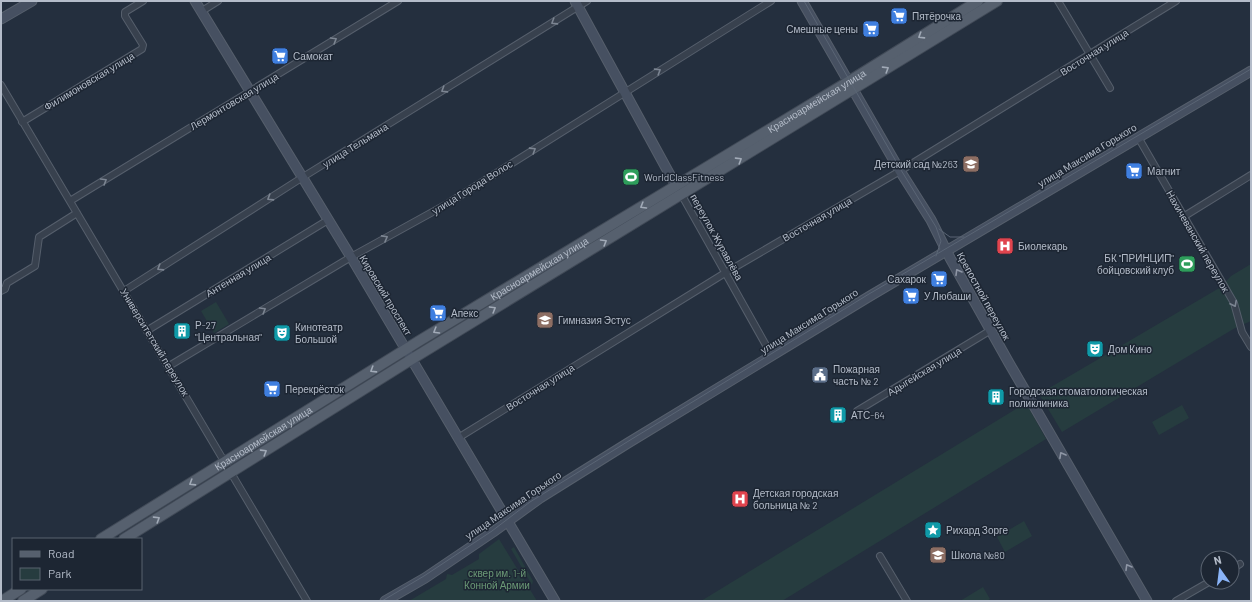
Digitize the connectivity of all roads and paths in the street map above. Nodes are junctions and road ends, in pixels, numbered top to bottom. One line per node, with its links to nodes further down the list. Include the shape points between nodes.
1 (32, 1): 15 (main road)
2 (143, 1): 23 (street, Филимоновская улица, via 125,12 143,45 142,49)
3 (195, 1): 14 (main road, Кировский проспект)
4 (218, 1): 14 (street)
5 (398, 1): 21 (street, Лермонтовская улица, one-way to 5)
6 (587, 1): 13 (street, улица Тельмана)
7 (771, 1): 22 (street, улица Города Волос, one-way to 7)
8 (802, 1): 19 (main road, Крепостной переулок)
9 (978, 1): 19 (main road, Красноармейская улица, one-way to 19)
10 (997, 1): 19 (main road, Красноармейская улица, one-way to 10)
11 (1058, 1): 16 (street)
12 (1176, 1): 16 (street, Восточная улица)
13 (577, 4): 22 (main road, переулок Журавлёва); 27 (street, улица Тельмана, one-way to 27)
14 (202, 11): 21 (main road, Кировский проспект)
15 (1, 19)
16 (1089, 54): 20 (street); 25 (street, Восточная улица)
17 (1251, 71): 24 (main road, улица Максима Горького)
18 (1, 85): 23 (street, Университетский переулок)
19 (850, 86): 25 (main road, Крепостной переулок); 28 (main road, Красноармейская улица); 29 (main road, Красноармейская улица, one-way to 19)
20 (1110, 88)
21 (250, 92): 27 (main road, Кировский проспект); 30 (street, Лермонтовская улица, one-way to 21)
22 (624, 92): 28 (main road, переулок Журавлёва); 35 (street, улица Города Волос, one-way to 22, via 447,204)
23 (22, 122): 30 (street, Университетский переулок)
24 (1138, 137): 32 (street, Нахичеванский переулок); 34 (main road, улица Максима Горького)
25 (900, 171): 34 (main road, Крепостной переулок); 36 (street, Восточная улица)
26 (1251, 175): 32 (street)
27 (303, 177): 33 (main road, Кировский проспект); 38 (street, улица Тельмана, one-way to 38)
28 (676, 186): 29 (street, переулок Журавлёва); 42 (main road, Красноармейская улица, one-way to 42)
29 (682, 195): 36 (street, переулок Журавлёва); 44 (main road, Красноармейская улица, one-way to 29)
30 (70, 201): 31 (street, Университетский переулок)
31 (78, 213): 37 (street, via 39,237 35,266 7,283); 38 (street, Университетский переулок)
32 (1183, 217): 41 (street, Нахичеванский переулок, one-way to 41, via 1234,303 1242,332)
33 (328, 220): 35 (main road, Кировский проспект); 39 (street, Антенная улица)
34 (947, 251): 40 (main road, Крепостной переулок, one-way to 34); 43 (main road, улица Максима Горького)
35 (351, 257): 42 (main road, Кировский проспект); 45 (street, улица Города Волос, one-way to 35)
36 (725, 273): 43 (street, переулок Журавлёва); 47 (street, Восточная улица)
37 (1, 291)
38 (124, 291): 39 (street, Университетский переулок)
39 (148, 330): 45 (street, Университетский переулок)
40 (991, 330): 46 (street, Адыгейская улица); 63 (main road, Крепостной переулок, one-way to 40)
41 (1251, 347)
42 (406, 349): 44 (main road, Кировский проспект); 48 (main road, Красноармейская улица, one-way to 48)
43 (772, 356): 50 (main road, улица Максима Горького, via 540,498)
44 (412, 359): 47 (main road, Кировский проспект); 49 (main road, Красноармейская улица, one-way to 44)
45 (169, 366): 48 (street, Университетский переулок)
46 (857, 411)
47 (458, 438): 50 (main road, Кировский проспект)
48 (225, 462): 49 (street, Университетский переулок); 51 (main road, Красноармейская улица, one-way to 51)
49 (231, 473): 52 (main road, Красноармейская улица, one-way to 49); 59 (street, Университетский переулок)
50 (508, 521): 60 (main road, улица Максима Горького, via 425,578); 61 (main road, Кировский проспект)
51 (104, 538)
52 (126, 538)
53 (880, 556): 62 (street)
54 (1200, 587): 64 (street)
55 (19, 590): 57 (main road)
56 (40, 590): 58 (main road)
57 (2, 601)
58 (23, 601)
59 (307, 601)
60 (385, 601)
61 (555, 601)
62 (907, 601)
63 (1148, 601)
64 (1176, 601)

